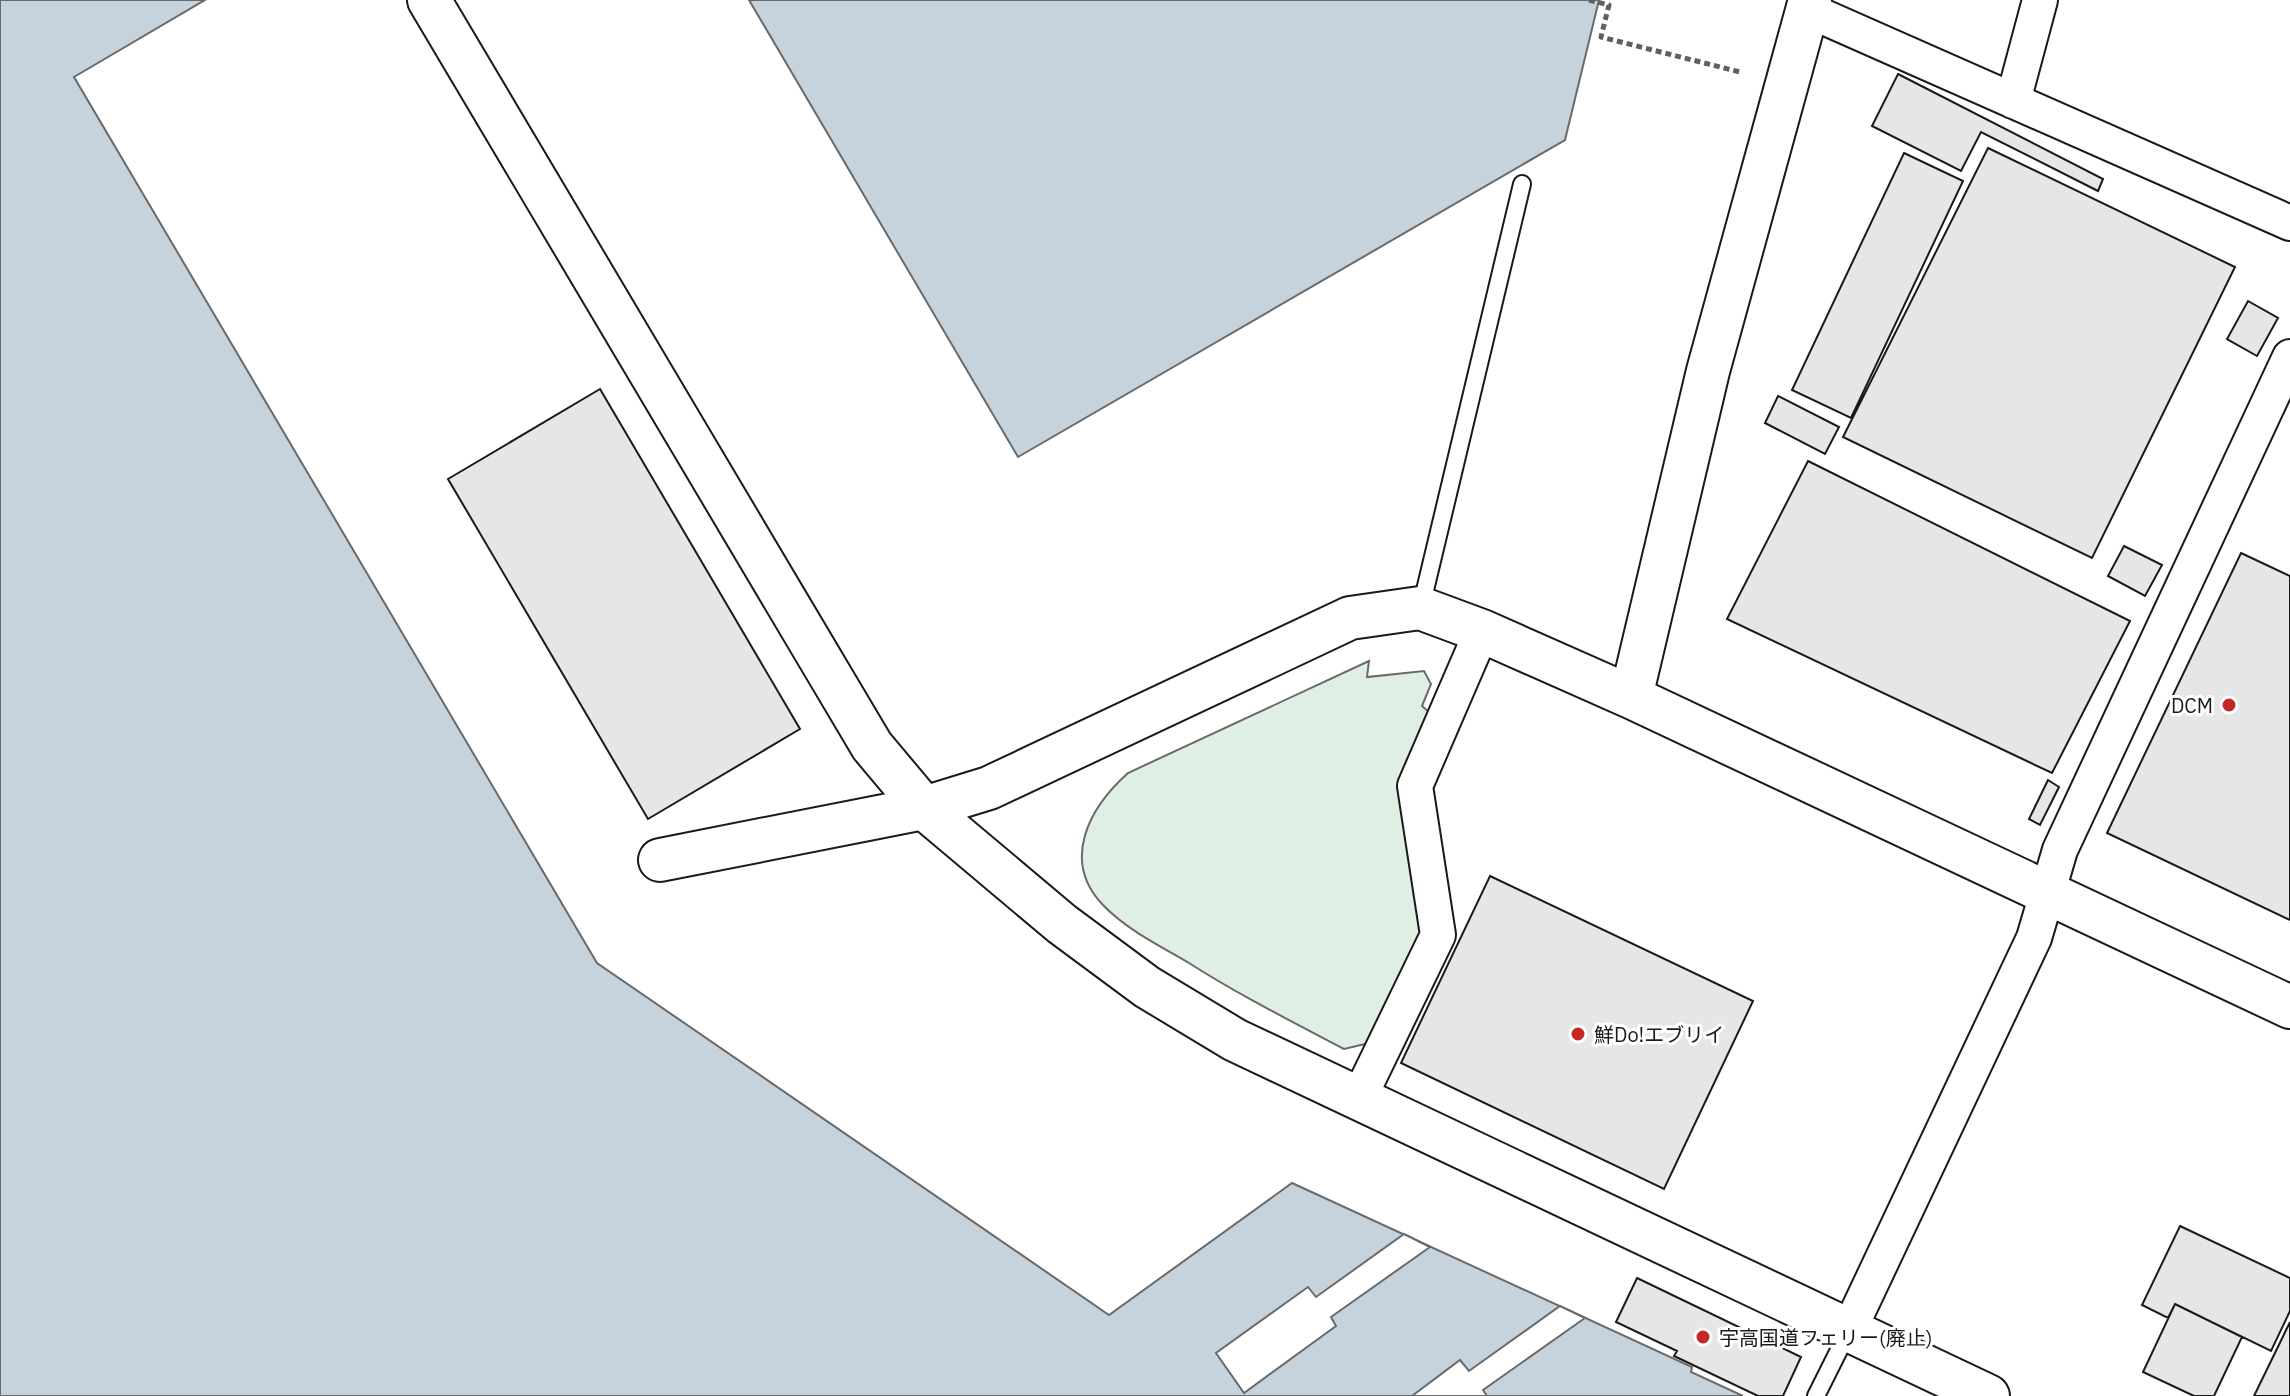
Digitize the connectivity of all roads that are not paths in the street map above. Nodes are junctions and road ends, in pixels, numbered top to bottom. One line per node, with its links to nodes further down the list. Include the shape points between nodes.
1 (429, 0): 11 (street, via 872,746)
2 (2040, 0): 4 (street)
3 (1809, 5): 4 (street); 10 (street, via 1708,371)
4 (2013, 101): 6 (street)
5 (1522, 184): 8 (lane)
6 (2290, 223)
7 (2290, 357): 13 (street, via 2060,850)
8 (1420, 608): 9 (street); 11 (street, via 1350,618 989,788)
9 (1482, 631): 10 (street); 15 (street, via 1415,786 1438,935)
10 (1631, 697): 13 (street)
11 (924, 808): 12 (street); 15 (street, via 1062,924 1147,987 1235,1040)
12 (660, 860)
13 (2047, 894): 14 (street); 16 (street, via 2034,938)
14 (2290, 1007)
15 (1358, 1100): 16 (street)
16 (1849, 1330): 17 (lane); 18 (street)
17 (1816, 1396)
18 (1988, 1396)

